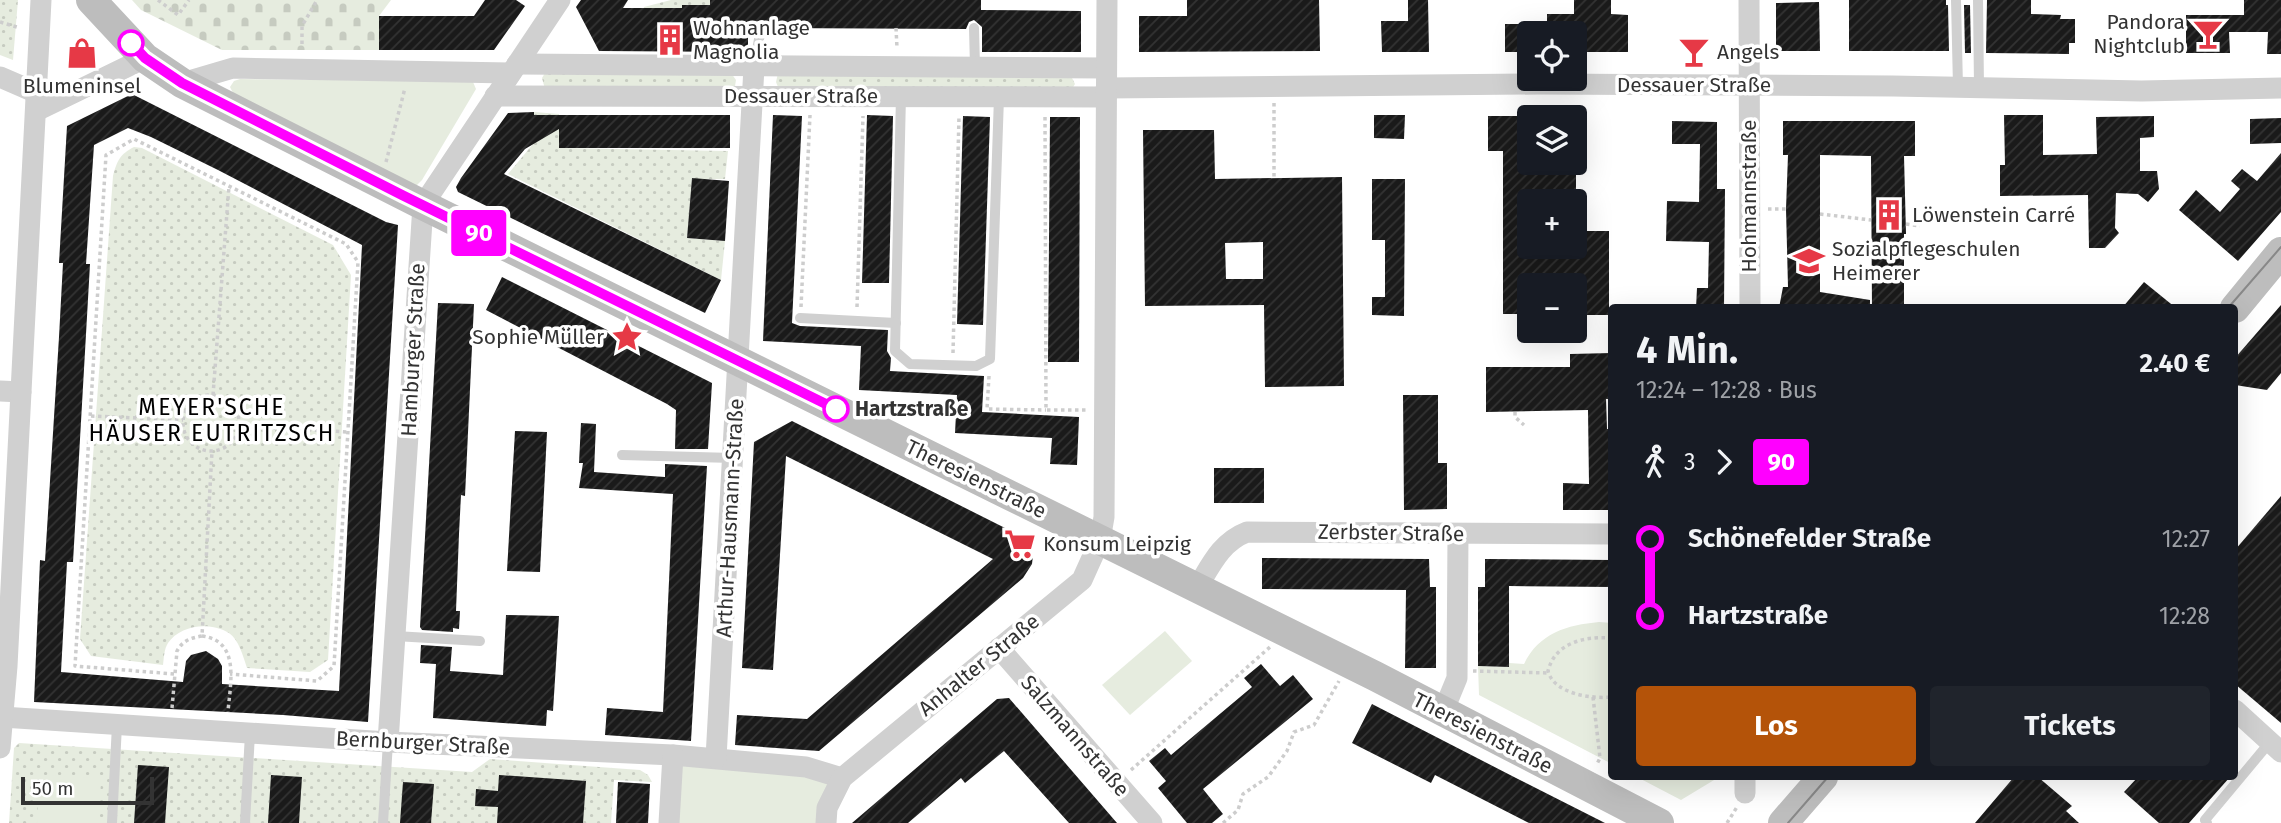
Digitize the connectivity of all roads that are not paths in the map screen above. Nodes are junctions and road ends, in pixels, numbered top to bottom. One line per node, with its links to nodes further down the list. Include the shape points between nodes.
1 (41, 0): 24 (street)
2 (91, 0): 10 (main road, Theresienstraße)
3 (560, 0): 13 (street, Hamburger Straße)
4 (1107, 0): 16 (street)
5 (1749, 0): 17 (street, Hohmannstraße)
6 (1956, 0): 18 (lane)
7 (1978, 0): 18 (lane)
8 (761, 28): 11 (lane)
9 (974, 28): 12 (lane)
10 (145, 58): 15 (main road, Theresienstraße); 24 (street)
11 (754, 67): 12 (street, Dessauer Straße); 13 (street, Dessauer Straße); 20 (street, Arthur-Hausmann-Straße)
12 (975, 67): 16 (street, Dessauer Straße)
13 (514, 68): 15 (street, Dessauer Straße, via 233,68); 21 (street, Hamburger Straße)
14 (0, 77): 24 (street)
15 (182, 83): 25 (main road, Theresienstraße)
16 (1106, 84): 17 (street, Dessauer Straße); 23 (street, Dessauer Straße, via 1044,97); 37 (street, via 1104,517)
17 (1749, 85): 18 (street, Dessauer Straße); 27 (street, Hohmannstraße)
18 (1969, 87): 19 (street, Dessauer Straße)
19 (2281, 88)
20 (754, 95): 21 (street, Dessauer Straße); 22 (street, Dessauer Straße); 31 (street, Arthur-Hausmann-Straße)
21 (495, 96): 25 (street, Hamburger Straße)
22 (901, 96): 23 (street, Dessauer Straße); 30 (lane)
23 (999, 97): 30 (lane, via 990,359 976,366 910,364 895,351)
24 (36, 102): 32 (street)
25 (423, 205): 31 (main road, Theresienstraße); 39 (street, Hamburger Straße)
26 (2281, 253): 28 (main road)
27 (1750, 304)
28 (2238, 304)
29 (800, 318): 30 (lane)
30 (896, 323)
31 (738, 362): 34 (street, Arthur-Hausmann-Straße); 37 (main road, Theresienstraße)
32 (11, 392): 44 (street)
33 (622, 455): 34 (lane)
34 (733, 458): 51 (street, Arthur-Hausmann-Straße)
35 (1458, 534): 36 (street, Zerbster Straße); 38 (street, Zerbster Straße, via 1247,532 1222,548); 42 (street, via 1457,678)
36 (1608, 534)
37 (1100, 540): 38 (main road, Theresienstraße); 41 (street, Anhalter Straße, via 1082,580)
38 (1197, 589): 42 (main road, Theresienstraße)
39 (395, 636): 40 (lane); 47 (street, Hamburger Straße)
40 (480, 640)
41 (999, 648): 52 (street, Anhalter Straße); 59 (street, Salzmannstraße)
42 (1443, 712): 60 (main road, Theresienstraße)
43 (2238, 713): 48 (street)
44 (2, 717): 45 (street, Bernburger Straße); 49 (street)
45 (117, 724): 46 (street, Bernburger Straße); 54 (lane)
46 (250, 734): 47 (street, Bernburger Straße); 55 (lane)
47 (388, 742): 50 (street, Bernburger Straße); 56 (lane)
48 (2276, 747): 62 (lane, via 2204,820)
49 (0, 748)
50 (673, 755): 51 (street, Bernburger Straße); 57 (street)
51 (716, 758): 52 (street, Bernburger Straße, via 806,767)
52 (842, 778): 58 (street, via 827,808)
53 (1820, 780): 61 (main road)
54 (112, 823)
55 (245, 823)
56 (383, 823)
57 (668, 823)
58 (826, 823)
59 (1152, 823)
60 (1659, 823)
61 (1783, 823)
62 (2207, 823)

